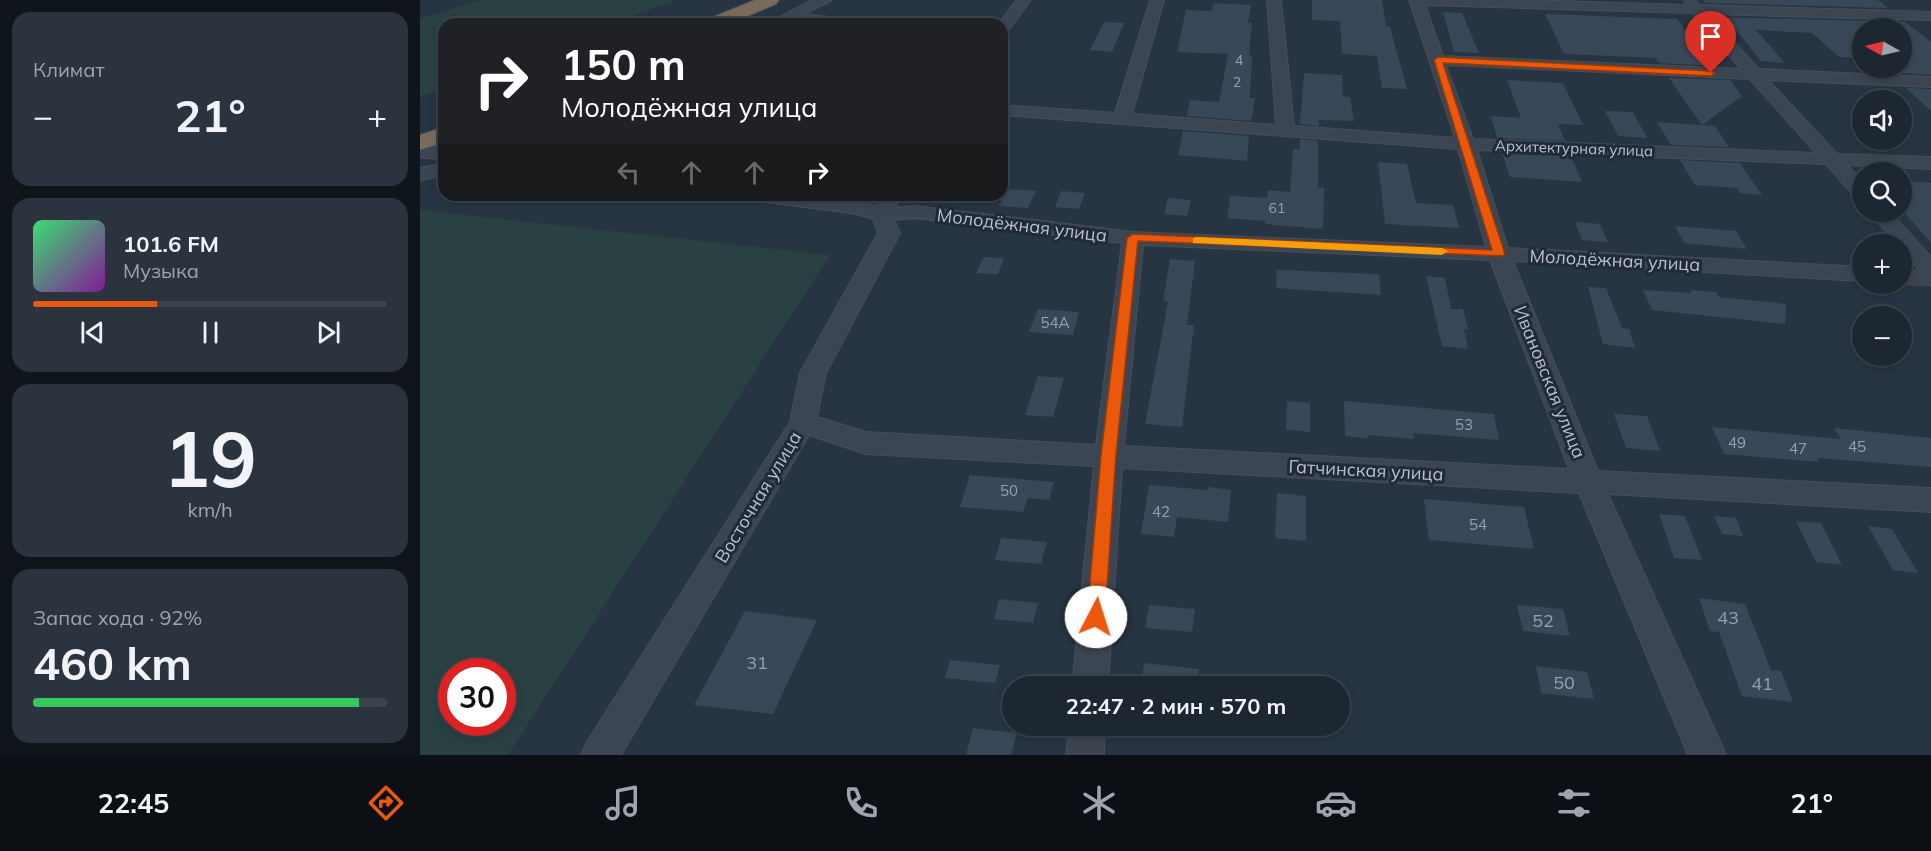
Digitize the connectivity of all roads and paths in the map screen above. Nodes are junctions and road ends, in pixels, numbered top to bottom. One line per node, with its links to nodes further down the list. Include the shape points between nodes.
1 (770, 0): 10 (highway)
2 (825, 0): 9 (street)
3 (1024, 0): 12 (street)
4 (1157, 0): 17 (street)
5 (1274, 0): 18 (street)
6 (1417, 0): 7 (street); 13 (street, Ивановская улица)
7 (1693, 5): 8 (street); 14 (street)
8 (1931, 16)
9 (788, 17): 11 (street)
10 (727, 18)
11 (798, 18)
12 (1008, 21)
13 (1438, 60): 14 (street); 21 (street, Ивановская улица)
14 (1756, 76): 15 (street); 24 (street)
15 (1931, 82)
16 (1008, 110): 17 (street, Архитектурная улица)
17 (1122, 120): 18 (street, Архитектурная улица)
18 (1286, 132): 21 (street, Архитектурная улица)
19 (438, 136): 20 (highway)
20 (420, 144)
21 (1466, 144): 24 (street, Архитектурная улица); 33 (street, Ивановская улица)
22 (420, 151): 23 (street)
23 (438, 153)
24 (1832, 159): 25 (street, Архитектурная улица); 28 (street)
25 (1931, 164)
26 (438, 170): 27 (street)
27 (420, 174)
28 (1852, 182)
29 (805, 201): 30 (street, Молодёжная улица, via 860,208)
30 (887, 205): 32 (street, Молодёжная улица, via 914,212); 38 (street, Восточная улица, via 889,233 813,373)
31 (1888, 222): 34 (street)
32 (1133, 238): 33 (street, Молодёжная улица); 39 (street)
33 (1499, 254): 35 (street, Молодёжная улица); 40 (street, Ивановская улица)
34 (1931, 270)
35 (1852, 273)
36 (1912, 277): 37 (street)
37 (1931, 278)
38 (803, 423): 39 (street, Гатчинская улица, via 866,443); 44 (street, Восточная улица)
39 (1109, 455): 40 (street, Гатчинская улица); 42 (street)
40 (1589, 483): 41 (street, Гатчинская улица); 46 (street, Ивановская улица)
41 (1931, 500)
42 (1091, 676)
43 (1086, 736): 45 (street)
44 (600, 755)
45 (1085, 755)
46 (1707, 755)

